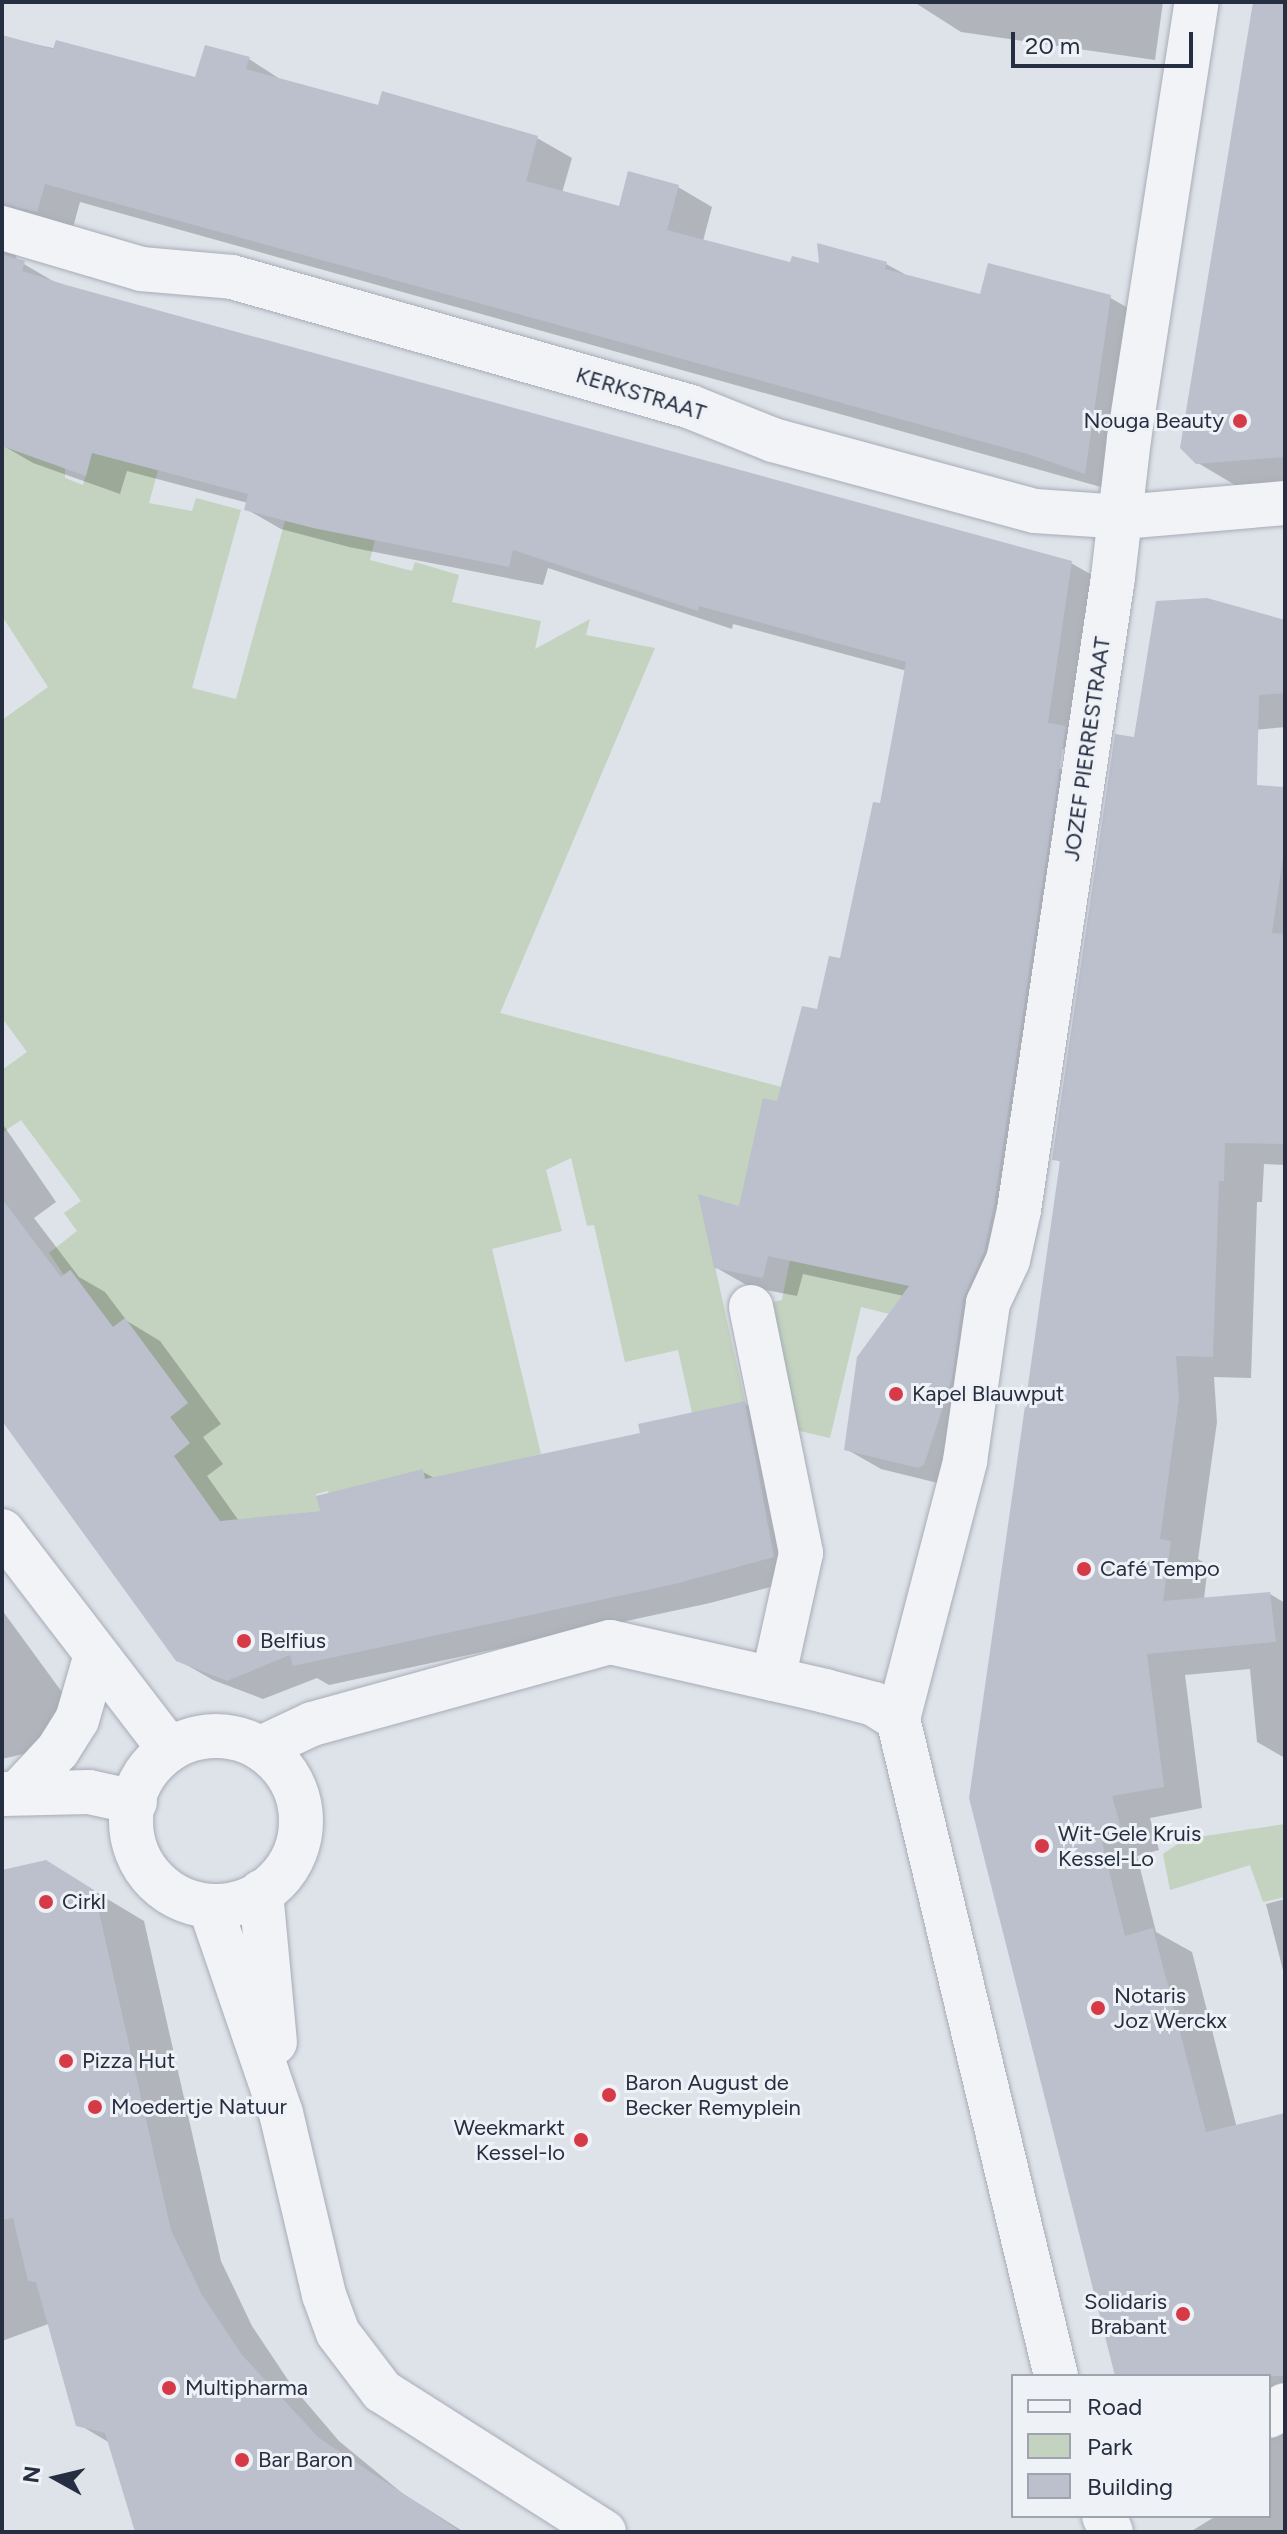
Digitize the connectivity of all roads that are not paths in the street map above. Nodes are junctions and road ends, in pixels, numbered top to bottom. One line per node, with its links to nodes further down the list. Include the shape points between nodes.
1 (1197, 2): 4 (street, JOZEF PIERRESTRAAT, via 1129,439)
2 (2, 228): 4 (street, KERKSTRAAT, via 141,269 232,277 691,407 773,440 1035,511)
3 (1285, 503): 4 (street, KERKSTRAAT)
4 (1122, 517): 9 (street, JOZEF PIERRESTRAAT, via 1019,1210 1008,1260 988,1303 957,1490)
5 (751, 1307): 8 (street, via 801,1553)
6 (2, 1531): 7 (street)
7 (95, 1658): 11 (street); 12 (street, via 77,1720 58,1750)
8 (773, 1679): 9 (street, via 874,1704); 10 (street, via 610,1642 312,1724)
9 (898, 1719): 17 (street)
10 (261, 1748): 11 (street, via 231,1736 196,1737); 14 (street, via 286,1771 297,1792 302,1822 293,1859)
11 (169, 1749): 13 (street, via 147,1771)
12 (10, 1793): 13 (street, via 89,1792)
13 (135, 1802): 15 (street, via 135,1854 153,1879 179,1898)
14 (261, 1892): 15 (street); 16 (street)
15 (210, 1906): 16 (street)
16 (281, 2113): 18 (street, via 324,2295 338,2333 361,2368 382,2391)
17 (1056, 2374)
18 (604, 2532)

